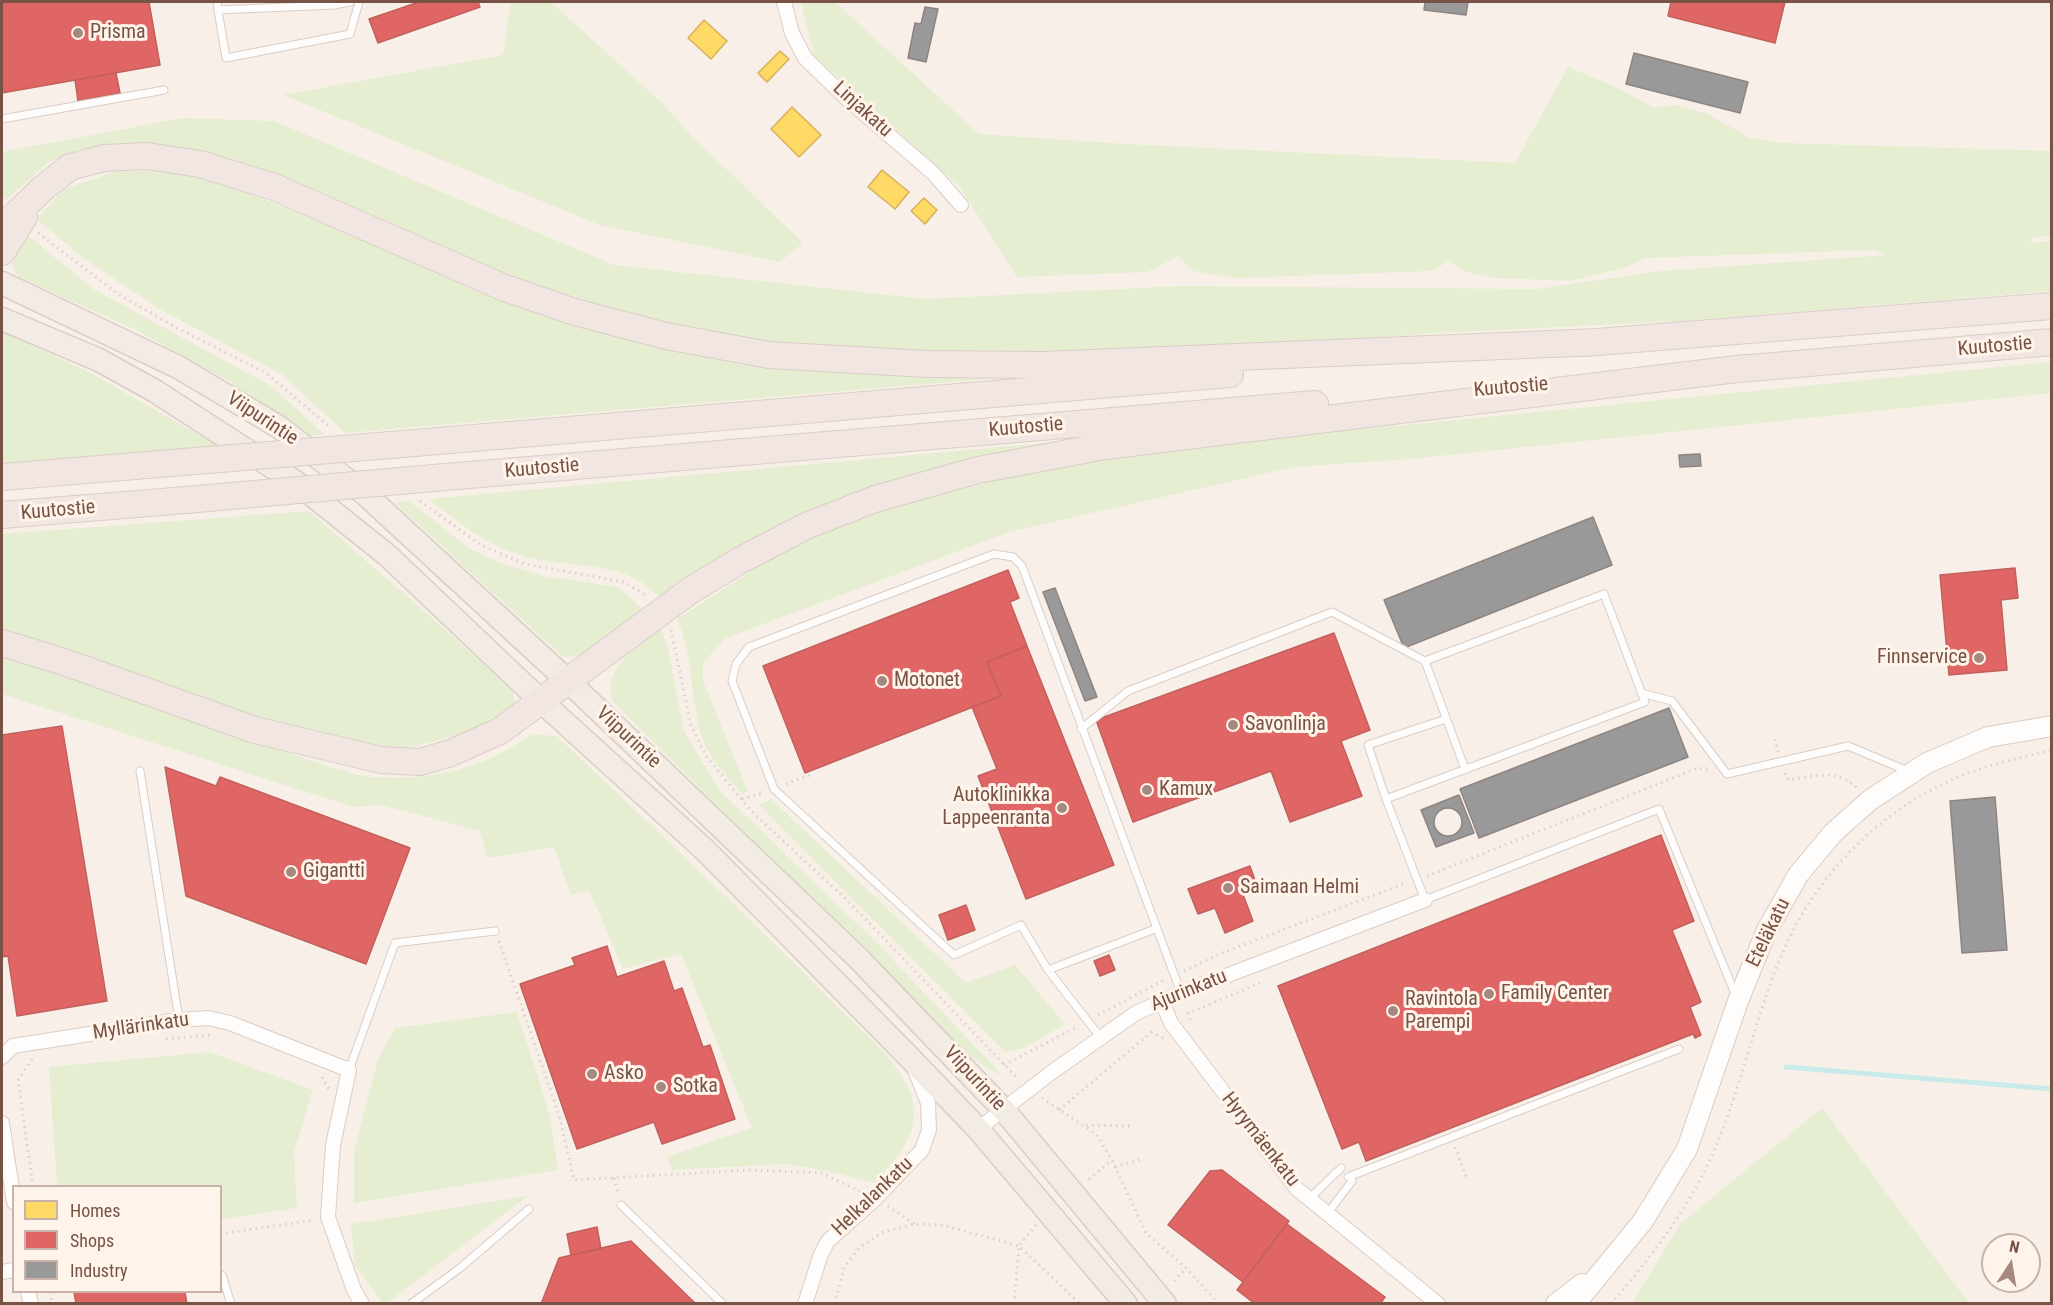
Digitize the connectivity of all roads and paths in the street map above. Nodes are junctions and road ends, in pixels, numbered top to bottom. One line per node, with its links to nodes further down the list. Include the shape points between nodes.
1 (217, 2): 5 (lane)
2 (350, 2): 5 (lane)
3 (359, 2): 5 (lane, via 350,34 226,58)
4 (784, 2): 9 (street, Linjakatu, via 792,33 805,58 933,173)
5 (218, 10)
6 (164, 90): 7 (lane)
7 (2, 119)
8 (42, 189): 10 (highway); 11 (highway); 15 (highway, via 70,167 104,158 147,156 200,164 274,187 495,284 575,312 666,336 770,355 927,364 1043,365)
9 (961, 205)
10 (2, 228)
11 (2, 252)
12 (2, 283): 23 (main road, Viipurintie, via 178,367 279,427 366,494)
13 (2052, 306): 15 (highway, Kuutostie)
14 (2, 319): 25 (main road, Viipurintie, via 99,360 155,391 297,483 387,555)
15 (1599, 342): 18 (highway, Kuutostie, bridge)
16 (2052, 342): 17 (highway, Kuutostie)
17 (1745, 368): 19 (highway, Kuutostie, bridge); 23 (highway, via 1105,446 978,470 875,499 806,526 691,590)
18 (2, 477)
19 (2, 515)
20 (671, 628): 61 (path, via 692,725 706,756 750,811 849,902)
21 (2, 643): 25 (highway, via 255,730 381,760 420,762 451,753 500,731)
22 (1425, 661): 24 (lane, via 1604,594); 26 (lane); 28 (lane, via 1332,612 1128,691)
23 (569, 682): 25 (highway); 66 (main road, Viipurintie, via 858,958)
24 (1641, 693): 32 (lane, via 1645,702); 35 (lane, via 1672,700)
25 (541, 701): 60 (main road, Viipurintie, via 706,851)
26 (1446, 718): 32 (lane); 36 (lane, via 1368,745)
27 (2052, 726): 34 (main road, Eteläkatu, via 1988,737)
28 (1081, 729): 41 (lane); 43 (lane, via 1022,566 1013,557 994,554 749,647 736,664 732,681 774,789 954,955 1021,925)
29 (1776, 739): 31 (path)
30 (2052, 750): 38 (path, via 1951,780)
31 (1780, 761): 34 (lane, via 1848,746); 35 (lane); 37 (path, via 1788,780 1833,774 1849,779)
32 (1465, 769): 36 (lane)
33 (140, 771): 50 (lane)
34 (1911, 773): 37 (main road, Eteläkatu)
35 (1727, 774): 39 (path, via 1698,768)
36 (1386, 798): 39 (lane)
37 (1870, 800): 38 (path); 47 (main road, Eteläkatu, via 1833,833 1798,875 1766,932)
38 (1886, 819): 110 (path, via 1813,895 1786,944 1712,1156 1682,1215)
39 (1417, 879): 40 (lane); 44 (path, via 1222,953)
40 (1425, 900): 46 (street, Ajurinkatu); 47 (lane, via 1659,809)
41 (1155, 929): 43 (lane); 44 (lane)
42 (495, 931): 62 (lane, via 395,943); 77 (path, via 560,1115 574,1180)
43 (1048, 970): 51 (lane)
44 (1174, 976): 46 (lane); 51 (path)
45 (1262, 982): 49 (path)
46 (1181, 993): 48 (street, Ajurinkatu)
47 (1738, 1001): 92 (main road, Eteläkatu, via 1687,1149 1643,1221)
48 (1162, 1002): 52 (street, Hyrymäenkatu); 55 (street, Ajurinkatu, via 1136,1013)
49 (1188, 1013): 52 (path); 53 (path)
50 (179, 1020): 58 (street, Myllärinkatu, via 13,1046); 62 (street, Myllärinkatu, via 208,1018 230,1023)
51 (1089, 1020): 55 (lane); 61 (path)
52 (1171, 1023): 67 (path, via 1145,1035); 83 (street, Hyrymäenkatu, via 1296,1188)
53 (1193, 1030)
54 (221, 1036): 56 (path)
55 (1101, 1038): 64 (street, Ajurinkatu)
56 (155, 1040)
57 (1679, 1049): 72 (lane)
58 (2, 1057)
59 (40, 1057): 80 (path, via 30,1059 18,1080)
60 (909, 1057): 71 (main road, Viipurintie); 82 (street, Helkalankatu, via 928,1103 929,1130 922,1150)
61 (1004, 1065): 64 (path)
62 (349, 1070): 87 (street, via 333,1145)
63 (318, 1075): 65 (path)
64 (1030, 1091): 66 (street, Ajurinkatu); 67 (path)
65 (330, 1092)
66 (1002, 1109): 71 (street, Ajurinkatu); 105 (main road, Viipurintie)
67 (1059, 1110): 69 (path)
68 (2, 1123): 81 (street)
69 (1084, 1125): 70 (path); 74 (path, via 1096,1134)
70 (1132, 1126)
71 (978, 1129): 104 (main road, Viipurintie)
72 (1451, 1137): 79 (path); 86 (lane, via 1350,1179)
73 (1142, 1159): 75 (path)
74 (1112, 1160): 75 (path); 78 (path)
75 (1115, 1167): 93 (path, via 1146,1233)
76 (1341, 1168): 83 (lane)
77 (614, 1178): 82 (path, via 750,1170 822,1173); 84 (path)
78 (1089, 1179)
79 (1467, 1179)
80 (33, 1185)
81 (12, 1189)
82 (875, 1199): 89 (path); 100 (street, Helkalankatu, via 828,1241)
83 (1309, 1199): 86 (street, Hyrymäenkatu)
84 (621, 1205): 99 (lane)
85 (529, 1209): 98 (lane)
86 (1327, 1214): 107 (street, Hyrymäenkatu)
87 (328, 1217): 90 (path); 97 (street)
88 (1040, 1222): 91 (path)
89 (914, 1224): 91 (path, via 942,1225); 101 (path, via 884,1232 860,1248 844,1268)
90 (222, 1234)
91 (1019, 1246): 102 (path); 103 (path)
92 (1610, 1262): 108 (main road, Eteläkatu); 109 (main road, Eteläkatu)
93 (1186, 1268): 95 (path); 106 (path)
94 (222, 1275): 96 (lane)
95 (1174, 1281)
96 (231, 1304)
97 (362, 1304)
98 (411, 1304)
99 (723, 1304)
100 (805, 1304)
101 (835, 1304)
102 (1014, 1304)
103 (1080, 1304)
104 (1126, 1304)
105 (1165, 1304)
106 (1219, 1304)
107 (1438, 1304)
108 (1556, 1304)
109 (1575, 1304)
110 (1611, 1304)

